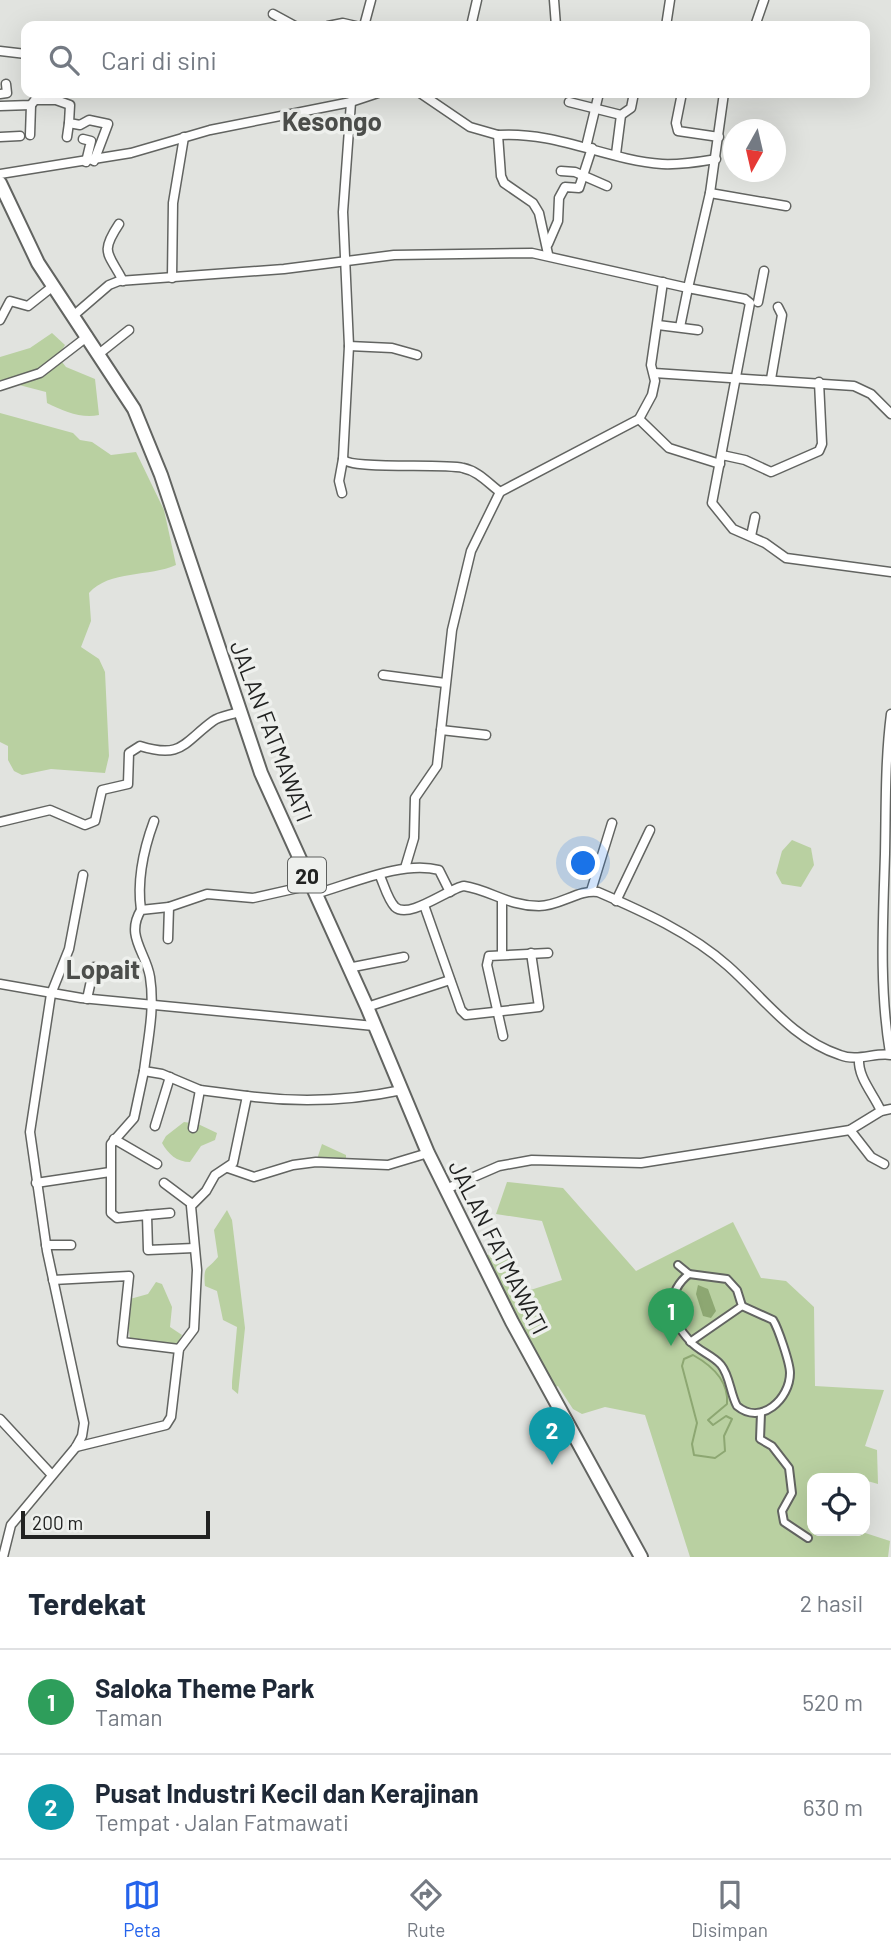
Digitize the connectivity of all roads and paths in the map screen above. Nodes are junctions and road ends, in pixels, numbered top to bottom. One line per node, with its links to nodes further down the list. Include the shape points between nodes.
1 (371, 0): 8 (street)
2 (477, 0): 9 (street)
3 (554, 0): 10 (street)
4 (670, 0): 11 (street)
5 (763, 0): 12 (street)
6 (273, 14): 7 (street)
7 (286, 21)
8 (365, 21)
9 (472, 21)
10 (556, 21)
11 (667, 21)
12 (757, 21)
13 (0, 51): 14 (street)
14 (21, 53)
15 (6, 84): 16 (street, via 7,93)
16 (0, 94)
17 (58, 98): 30 (street, via 70,105)
18 (363, 98): 25 (street)
19 (427, 98): 32 (street, via 470,127)
20 (598, 98): 28 (street)
21 (633, 98): 29 (street, via 631,108)
22 (681, 98): 34 (street, via 678,131)
23 (723, 98): 34 (street)
24 (34, 99): 27 (street); 31 (street)
25 (351, 102): 37 (street); 53 (street)
26 (569, 102): 28 (street)
27 (0, 106)
28 (595, 108): 29 (street); 39 (street)
29 (621, 115): 40 (street)
30 (69, 123): 36 (street); 42 (street, via 80,125 89,120 108,124)
31 (30, 135)
32 (499, 135): 39 (street); 51 (street, via 504,183 533,203)
33 (20, 136): 35 (street)
34 (719, 136): 41 (street)
35 (0, 137)
36 (67, 137)
37 (184, 137): 42 (street); 55 (street, via 173,203)
38 (83, 139): 42 (street, via 91,141)
39 (589, 147): 40 (street); 45 (street)
40 (616, 154): 41 (street, via 661,164)
41 (716, 159): 48 (street)
42 (90, 161): 44 (street)
43 (561, 171): 45 (street)
44 (0, 174)
45 (583, 175): 47 (street); 51 (street, via 578,188 562,189 558,221)
46 (0, 183): 58 (highway, JALAN FATMAWATI / 20)
47 (607, 186)
48 (710, 193): 49 (street); 59 (street)
49 (786, 206)
50 (118, 223): 56 (street, via 107,254)
51 (548, 244): 52 (street)
52 (548, 254): 53 (street, via 394,255); 57 (street)
53 (343, 260): 55 (street); 71 (street)
54 (764, 271): 61 (street)
55 (172, 278): 56 (street)
56 (124, 281): 64 (street, via 109,285)
57 (663, 282): 59 (street); 66 (street)
58 (52, 287): 64 (highway, JALAN FATMAWATI / 20); 65 (street, via 27,306 10,301)
59 (688, 288): 60 (street); 67 (street)
60 (748, 301): 61 (street); 75 (street)
61 (758, 302): 62 (street)
62 (768, 304)
63 (778, 307): 76 (street, via 782,315)
64 (73, 316): 70 (highway, JALAN FATMAWATI / 20)
65 (1, 317)
66 (658, 325): 67 (street); 74 (street, via 651,365)
67 (680, 327): 69 (street)
68 (129, 330): 72 (street)
69 (698, 330)
70 (88, 336): 72 (highway, JALAN FATMAWATI / 20); 78 (street, via 40,373)
71 (349, 346): 73 (street, via 392,348); 81 (street)
72 (100, 353): 90 (highway, JALAN FATMAWATI / 20, via 134,409 161,475)
73 (418, 355)
74 (654, 373): 75 (street); 80 (street, via 652,395)
75 (734, 379): 76 (street); 82 (street)
76 (771, 379): 77 (street)
77 (819, 382): 79 (street, via 864,389); 82 (street, via 819,451 771,472 745,460)
78 (0, 386)
79 (891, 414)
80 (639, 419): 82 (street, via 669,448); 83 (street)
81 (343, 460): 83 (street, via 354,466 465,468); 84 (street)
82 (721, 460): 86 (street, via 712,506 733,529)
83 (499, 492): 89 (street, via 471,551)
84 (342, 493)
85 (755, 517): 86 (street)
86 (751, 536): 87 (street, via 786,558)
87 (891, 572)
88 (383, 675): 89 (street)
89 (445, 683): 92 (street)
90 (239, 712): 95 (street, via 215,719 189,743 164,753 140,746 129,753 128,784 102,790 95,821 85,825 50,810); 101 (highway, JALAN FATMAWATI / 20)
91 (891, 714): 125 (street, via 881,977)
92 (441, 730): 93 (street); 98 (street, via 437,766 415,798 414,838)
93 (486, 736)
94 (154, 821): 108 (street, via 139,892)
95 (0, 822)
96 (612, 823): 102 (street)
97 (650, 830): 105 (street)
98 (405, 868): 100 (street); 103 (street, via 439,870)
99 (83, 875): 118 (street, via 70,944)
100 (380, 876): 101 (street); 106 (street, via 397,909)
101 (314, 890): 107 (street, via 253,898 207,894); 115 (highway, JALAN FATMAWATI / 20)
102 (591, 891): 104 (street, via 555,904); 105 (street)
103 (450, 892): 104 (street, via 470,887); 106 (street)
104 (502, 901): 110 (street)
105 (616, 901): 126 (street, via 678,931 726,964 805,1038 840,1056)
106 (424, 905): 116 (street)
107 (169, 906): 108 (street); 109 (street)
108 (141, 910): 120 (street, via 135,940 146,958)
109 (168, 939)
110 (502, 953): 111 (street); 122 (street, via 489,956 487,962)
111 (531, 953): 112 (street); 122 (street, via 539,1007)
112 (548, 953)
113 (404, 957): 115 (street)
114 (94, 967): 119 (street)
115 (348, 968): 121 (highway, JALAN FATMAWATI / 20)
116 (450, 979): 121 (street); 122 (street, via 466,1015)
117 (0, 984): 118 (street)
118 (51, 993): 119 (street); 143 (street, via 30,1132)
119 (88, 999): 120 (street)
120 (153, 1005): 123 (street); 127 (street)
121 (367, 1007): 123 (highway, JALAN FATMAWATI / 20)
122 (499, 1012): 124 (street)
123 (374, 1026): 130 (highway, JALAN FATMAWATI / 20)
124 (503, 1036)
125 (891, 1054): 126 (street)
126 (859, 1059): 133 (street, via 859,1073)
127 (144, 1071): 128 (street); 137 (street, via 137,1112)
128 (170, 1077): 129 (street); 134 (street)
129 (200, 1090): 131 (street); 135 (street)
130 (402, 1090): 131 (street, via 298,1102); 138 (highway, JALAN FATMAWATI / 20)
131 (247, 1096): 141 (street, via 239,1145)
132 (891, 1109): 133 (street)
133 (881, 1111): 136 (street)
134 (155, 1126)
135 (193, 1128)
136 (850, 1130): 140 (street, via 871,1157); 145 (street, via 641,1163 532,1160 499,1166)
137 (114, 1139): 139 (street); 142 (street)
138 (428, 1153): 141 (street, via 388,1165 293,1165 260,1177); 145 (highway, JALAN FATMAWATI / 20)
139 (157, 1164)
140 (884, 1164)
141 (228, 1168): 146 (street, via 215,1175)
142 (110, 1172): 143 (street); 148 (street, via 113,1217)
143 (36, 1182): 149 (street)
144 (164, 1183): 146 (street)
145 (446, 1189): 164 (highway, JALAN FATMAWATI / 20, via 512,1322)
146 (192, 1204): 151 (street)
147 (170, 1213): 148 (street)
148 (146, 1215): 151 (street, via 148,1255)
149 (46, 1245): 150 (street); 154 (street)
150 (71, 1245)
151 (194, 1248): 157 (street, via 194,1329)
152 (678, 1265): 153 (street)
153 (689, 1274): 155 (street, via 727,1279); 156 (street, via 672,1293 672,1305)
154 (53, 1280): 157 (street, via 129,1276 122,1342); 160 (street, via 83,1413 82,1436)
155 (742, 1306): 156 (street); 158 (street, via 773,1320 790,1369 786,1392 775,1406)
156 (690, 1342): 158 (street, via 720,1364 737,1406)
157 (179, 1349): 160 (street, via 171,1417 166,1425)
158 (761, 1413): 162 (street, via 760,1439 772,1446 789,1468 792,1493 782,1511 784,1522)
159 (0, 1419): 161 (street)
160 (76, 1447): 161 (street)
161 (51, 1474): 163 (street, via 10,1524)
162 (808, 1538)
163 (3, 1557)
164 (640, 1557)

